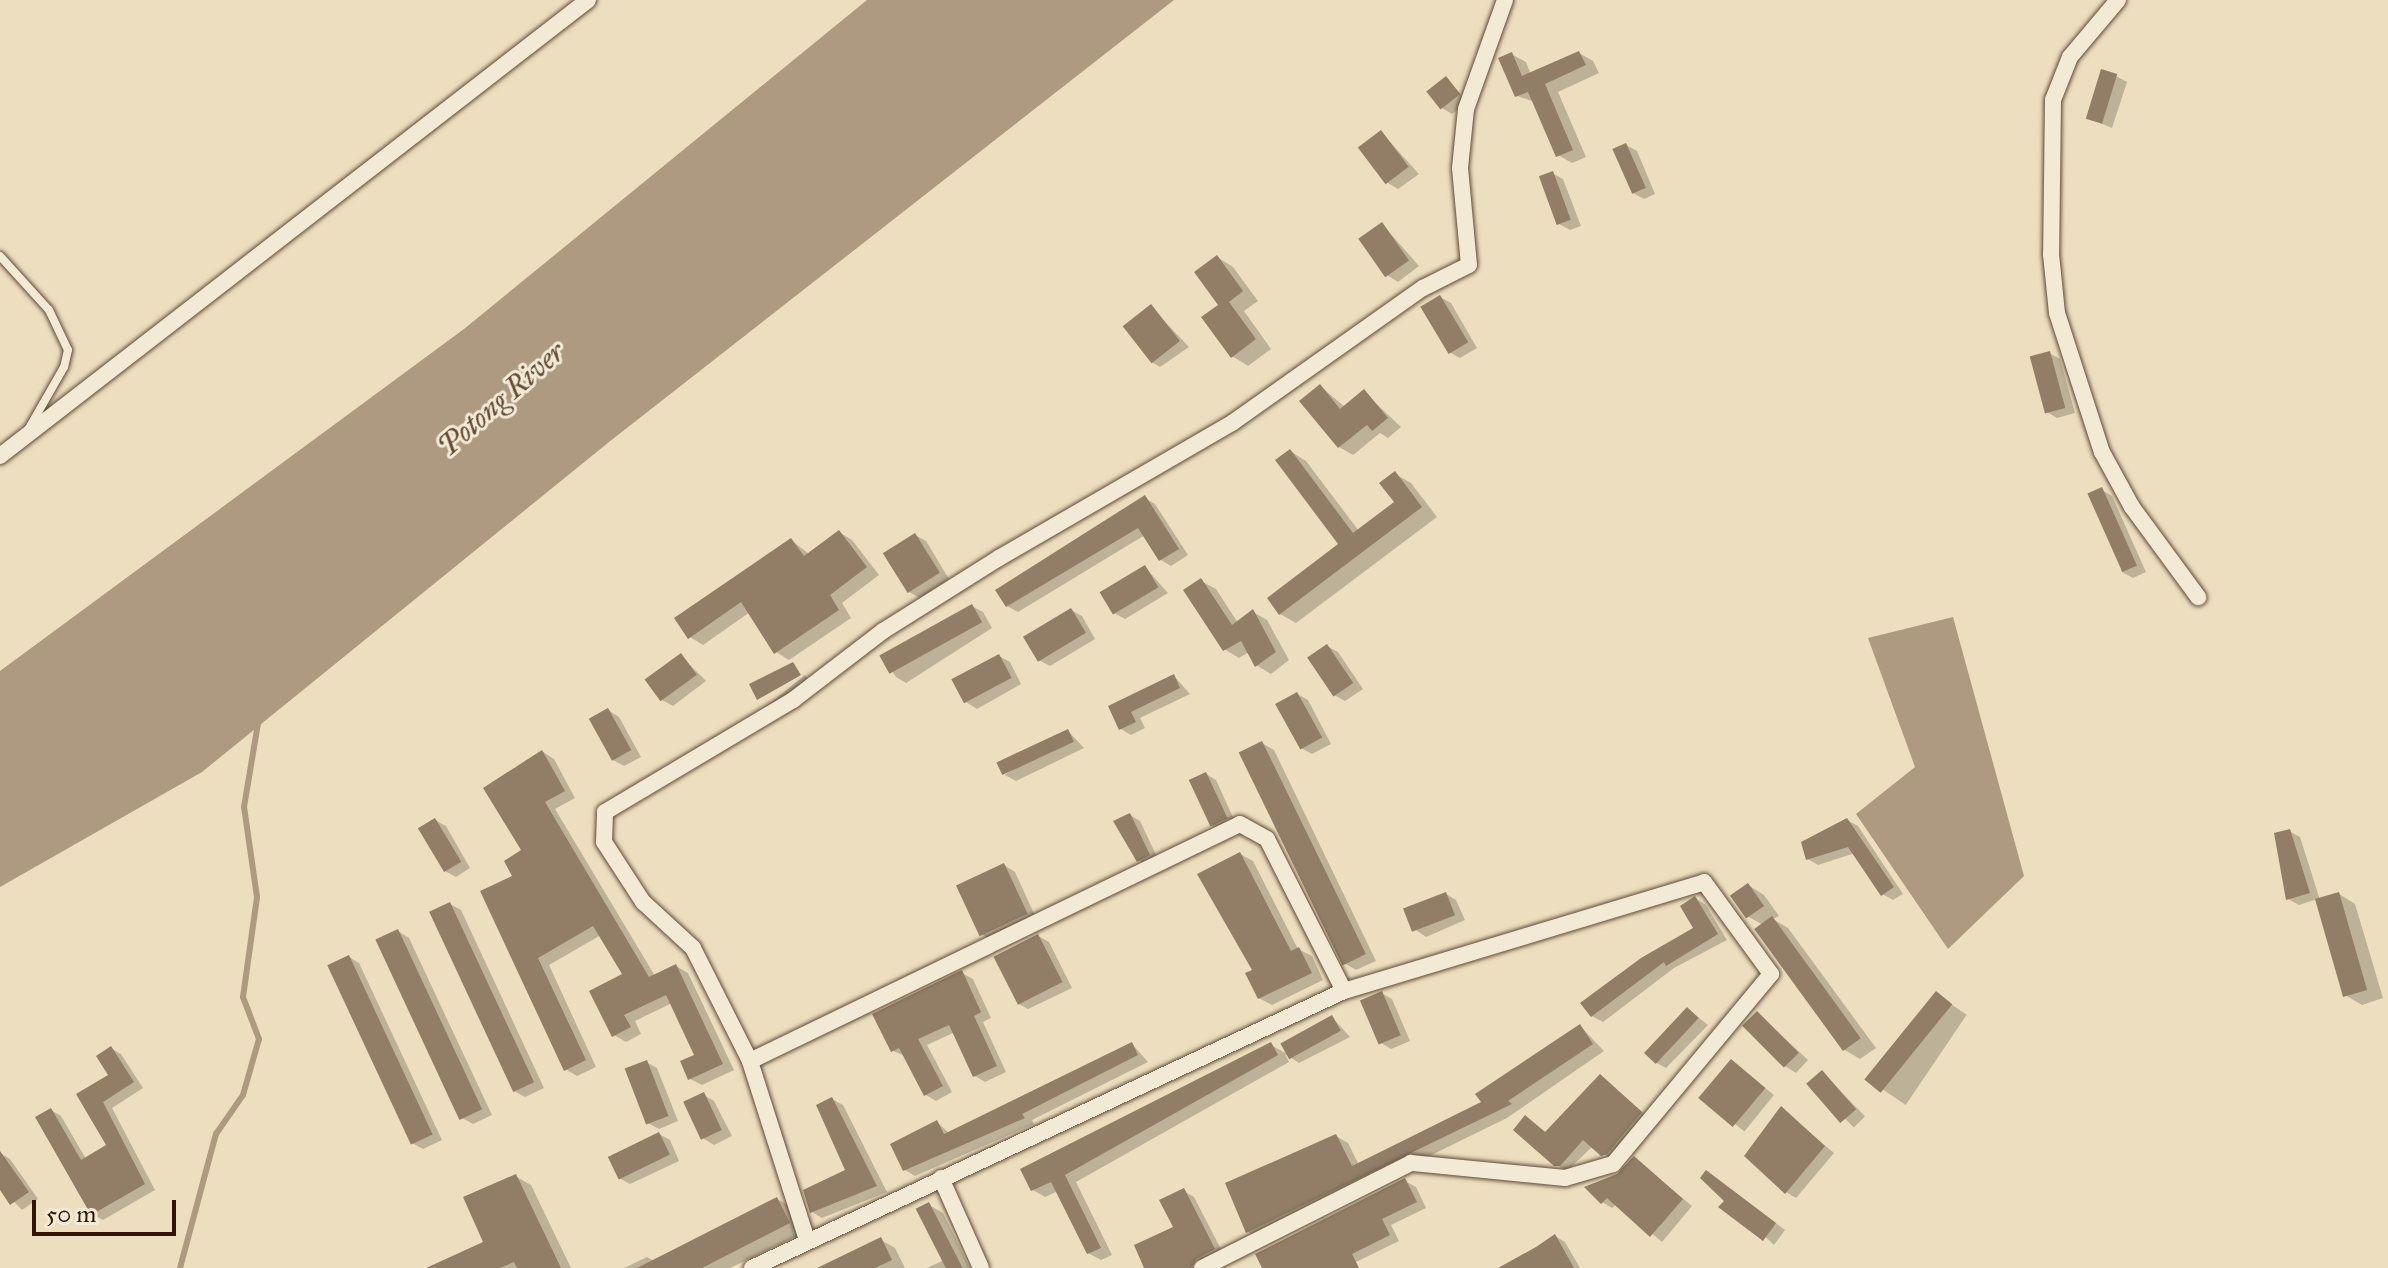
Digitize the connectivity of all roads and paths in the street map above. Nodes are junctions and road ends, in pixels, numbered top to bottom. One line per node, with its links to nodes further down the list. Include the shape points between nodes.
1 (588, 0): 5 (street)
2 (1505, 0): 9 (street, via 1466,109 1460,168 1469,265 1423,288 1232,423 999,558 883,631 793,700 605,812 604,842 643,902 693,948)
3 (2118, 0): 7 (street, via 2070,57 2053,100 2051,254 2057,313 2102,452 2141,521)
4 (0, 256): 5 (lane, via 49,310 68,350 64,367 29,419)
5 (23, 439): 6 (street)
6 (0, 456)
7 (2198, 597)
8 (1344, 991): 9 (street, via 1267,839 1240,824); 10 (street); 14 (street, via 1704,882 1771,974 1613,1164 1565,1178 1411,1163)
9 (750, 1061): 11 (street)
10 (941, 1178): 11 (street); 13 (street)
11 (807, 1240): 12 (street)
12 (752, 1268)
13 (981, 1268)
14 (1202, 1268)

